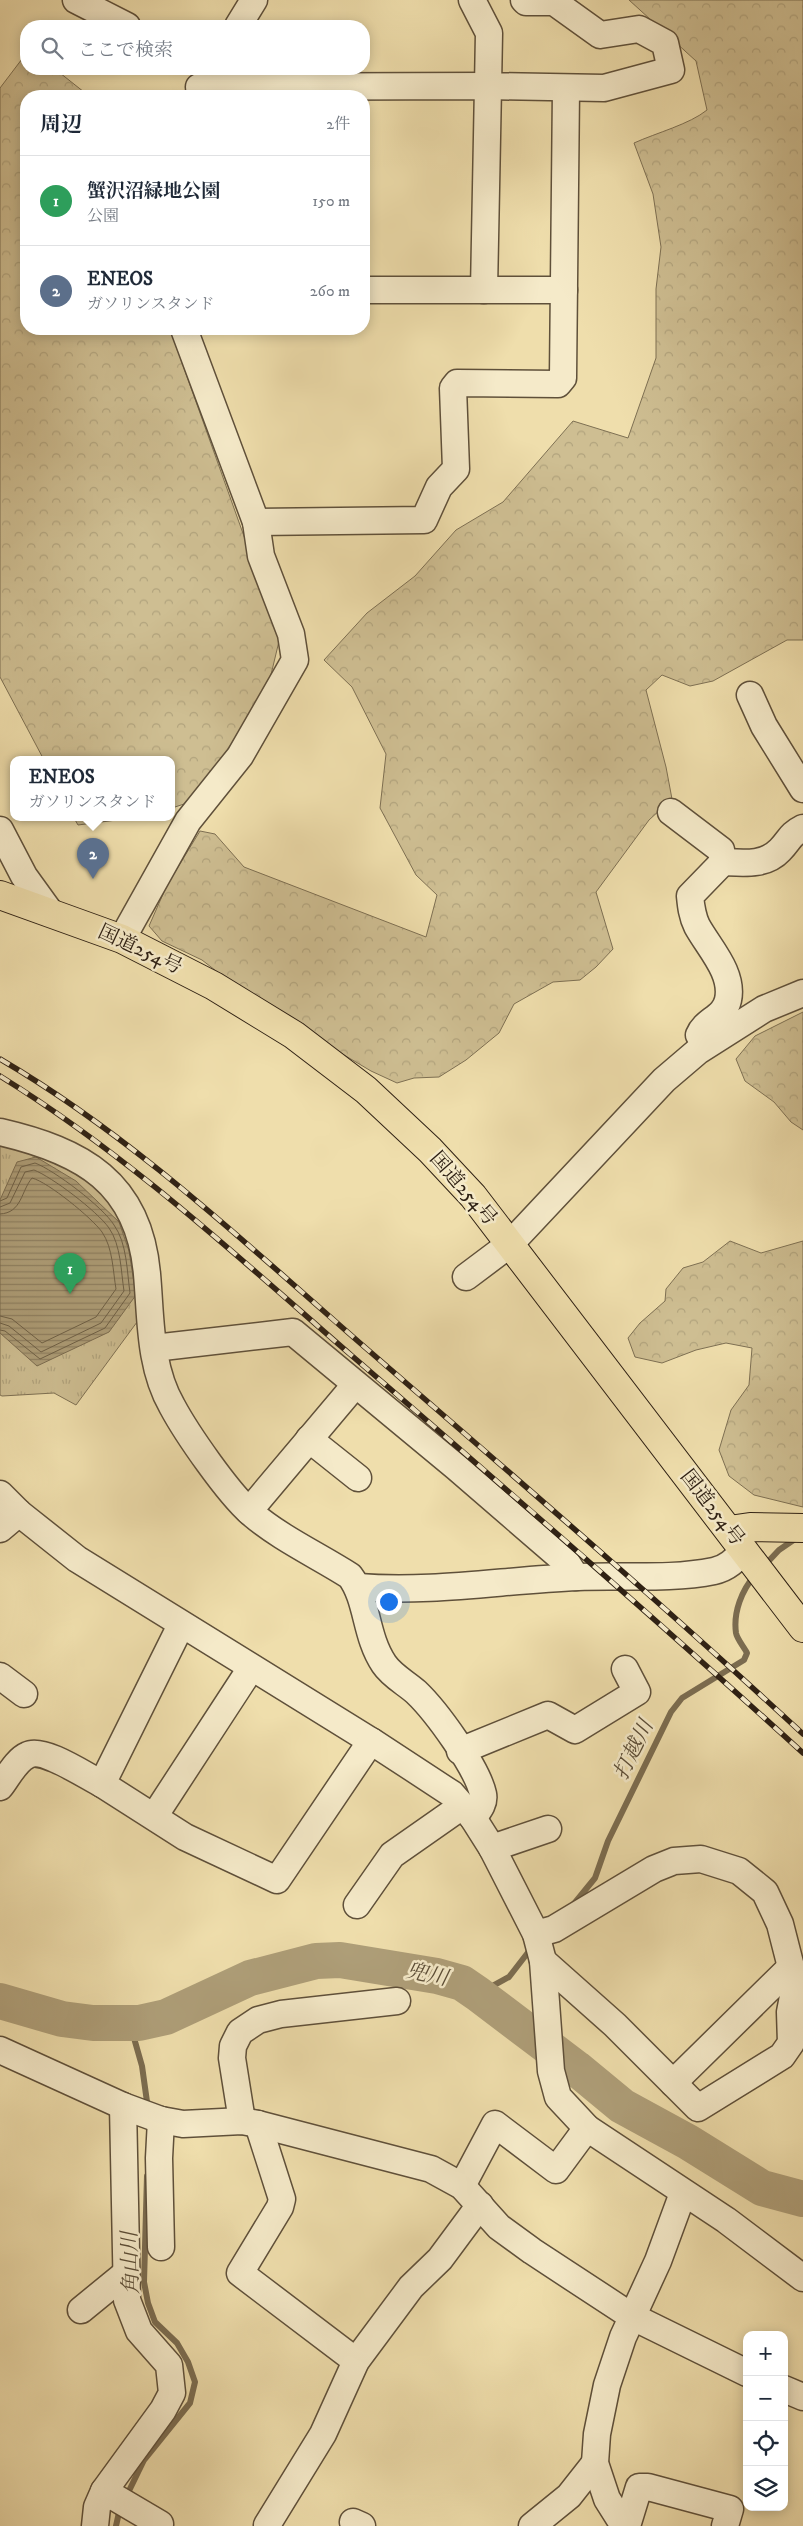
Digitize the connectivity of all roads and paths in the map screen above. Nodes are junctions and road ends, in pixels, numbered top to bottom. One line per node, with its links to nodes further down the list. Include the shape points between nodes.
1 (76, 0): 5 (street)
2 (254, 0): 6 (street)
3 (472, 0): 8 (street, via 489,33)
4 (524, 0): 9 (street, via 554,2 600,35 639,29 665,43 670,70 604,88)
5 (115, 20)
6 (242, 20)
7 (200, 84): 8 (street)
8 (488, 86): 9 (street); 11 (street)
9 (566, 89): 12 (street)
10 (370, 290): 11 (street)
11 (484, 290): 12 (street)
12 (564, 290): 14 (street, via 563,378 558,384 457,383 453,388 456,469 439,487 424,520)
13 (186, 335): 14 (street)
14 (256, 522): 23 (street, via 261,556 291,634 295,660 240,756 188,821)
15 (750, 695): 16 (street, via 764,726)
16 (803, 789)
17 (671, 812): 20 (street, via 721,850)
18 (803, 828): 20 (street, via 791,834 780,850 764,861)
19 (0, 830): 22 (street, via 24,876)
20 (723, 862): 25 (street, via 690,896 696,925 728,980 729,998 725,1009 702,1028)
21 (0, 895): 22 (main road, 国道254号)
22 (50, 912): 23 (main road, 国道254号)
23 (122, 939): 27 (main road, 国道254号, via 214,986 294,1035 366,1090 473,1196)
24 (803, 993): 25 (street, via 764,1009)
25 (698, 1051): 27 (street, via 664,1080)
26 (0, 1132): 29 (street, via 48,1144 94,1168 133,1213 143,1245)
27 (510, 1244): 28 (street); 37 (main road, 国道254号)
28 (466, 1277)
29 (154, 1348): 30 (street, via 293,1332); 34 (street, via 154,1361 171,1406 214,1469)
30 (355, 1386): 31 (street); 38 (street, via 456,1467 567,1563)
31 (309, 1439): 32 (street); 34 (street)
32 (358, 1478)
33 (0, 1494): 35 (street)
34 (249, 1511): 39 (street, via 266,1525 350,1576)
35 (10, 1521): 40 (street)
36 (803, 1528): 37 (main road, via 750,1527)
37 (747, 1555): 38 (street, via 715,1571 694,1574); 41 (main road, 国道254号)
38 (576, 1577): 39 (street, via 416,1589)
39 (358, 1587): 47 (street, via 367,1627 385,1665 416,1692 447,1729)
40 (181, 1625): 42 (street); 48 (street)
41 (803, 1628)
42 (251, 1668): 46 (street); 50 (street)
43 (625, 1669): 47 (street, via 637,1692 576,1730 548,1715)
44 (0, 1676): 45 (street)
45 (24, 1694)
46 (370, 1740): 48 (street, via 277,1880 186,1837); 51 (street, via 452,1794)
47 (460, 1751): 51 (street, via 483,1794 482,1806)
48 (102, 1784): 49 (street, via 36,1753 26,1755 17,1763)
49 (0, 1787)
50 (159, 1809)
51 (468, 1812): 53 (street); 54 (street, via 392,1856)
52 (548, 1829): 53 (street)
53 (492, 1848): 55 (street)
54 (357, 1904)
55 (536, 1934): 56 (street); 57 (street, via 554,1929 654,1869 674,1861 701,1859 738,1871 765,1892 780,1924)
56 (544, 1961): 60 (street); 64 (street, via 551,2070 558,2097)
57 (797, 1976): 60 (street); 60 (street, via 790,2012 791,2043 782,2056 698,2108)
58 (397, 2001): 63 (street, via 282,2014 258,2020 240,2032 233,2046 232,2058)
59 (0, 2050): 61 (street)
60 (673, 2083)
61 (123, 2106): 62 (street); 69 (street)
62 (161, 2120): 63 (street, via 183,2124); 68 (street)
63 (250, 2122): 65 (street, via 431,2169); 73 (street, via 282,2198 280,2207 240,2273)
64 (587, 2128): 65 (street, via 556,2170 494,2124); 66 (street)
65 (462, 2186): 67 (street)
66 (684, 2193): 70 (street); 72 (street, via 658,2261)
67 (480, 2205): 72 (street, via 499,2227 519,2242); 73 (street)
68 (161, 2247)
69 (124, 2274): 71 (street); 78 (street, via 127,2300 139,2331 170,2365 172,2393)
70 (803, 2278)
71 (81, 2310)
72 (631, 2316): 74 (street); 77 (street, via 607,2385)
73 (356, 2361): 80 (street, via 323,2434)
74 (743, 2371)
75 (788, 2391): 76 (street)
76 (803, 2397)
77 (595, 2463): 82 (street, via 569,2496); 83 (street, via 607,2499)
78 (104, 2491): 79 (street); 81 (street, via 97,2507)
79 (160, 2524)
80 (267, 2525)
81 (95, 2526)
82 (532, 2526)
83 (625, 2526): 84 (street, via 638,2487 730,2509)
84 (725, 2526)

